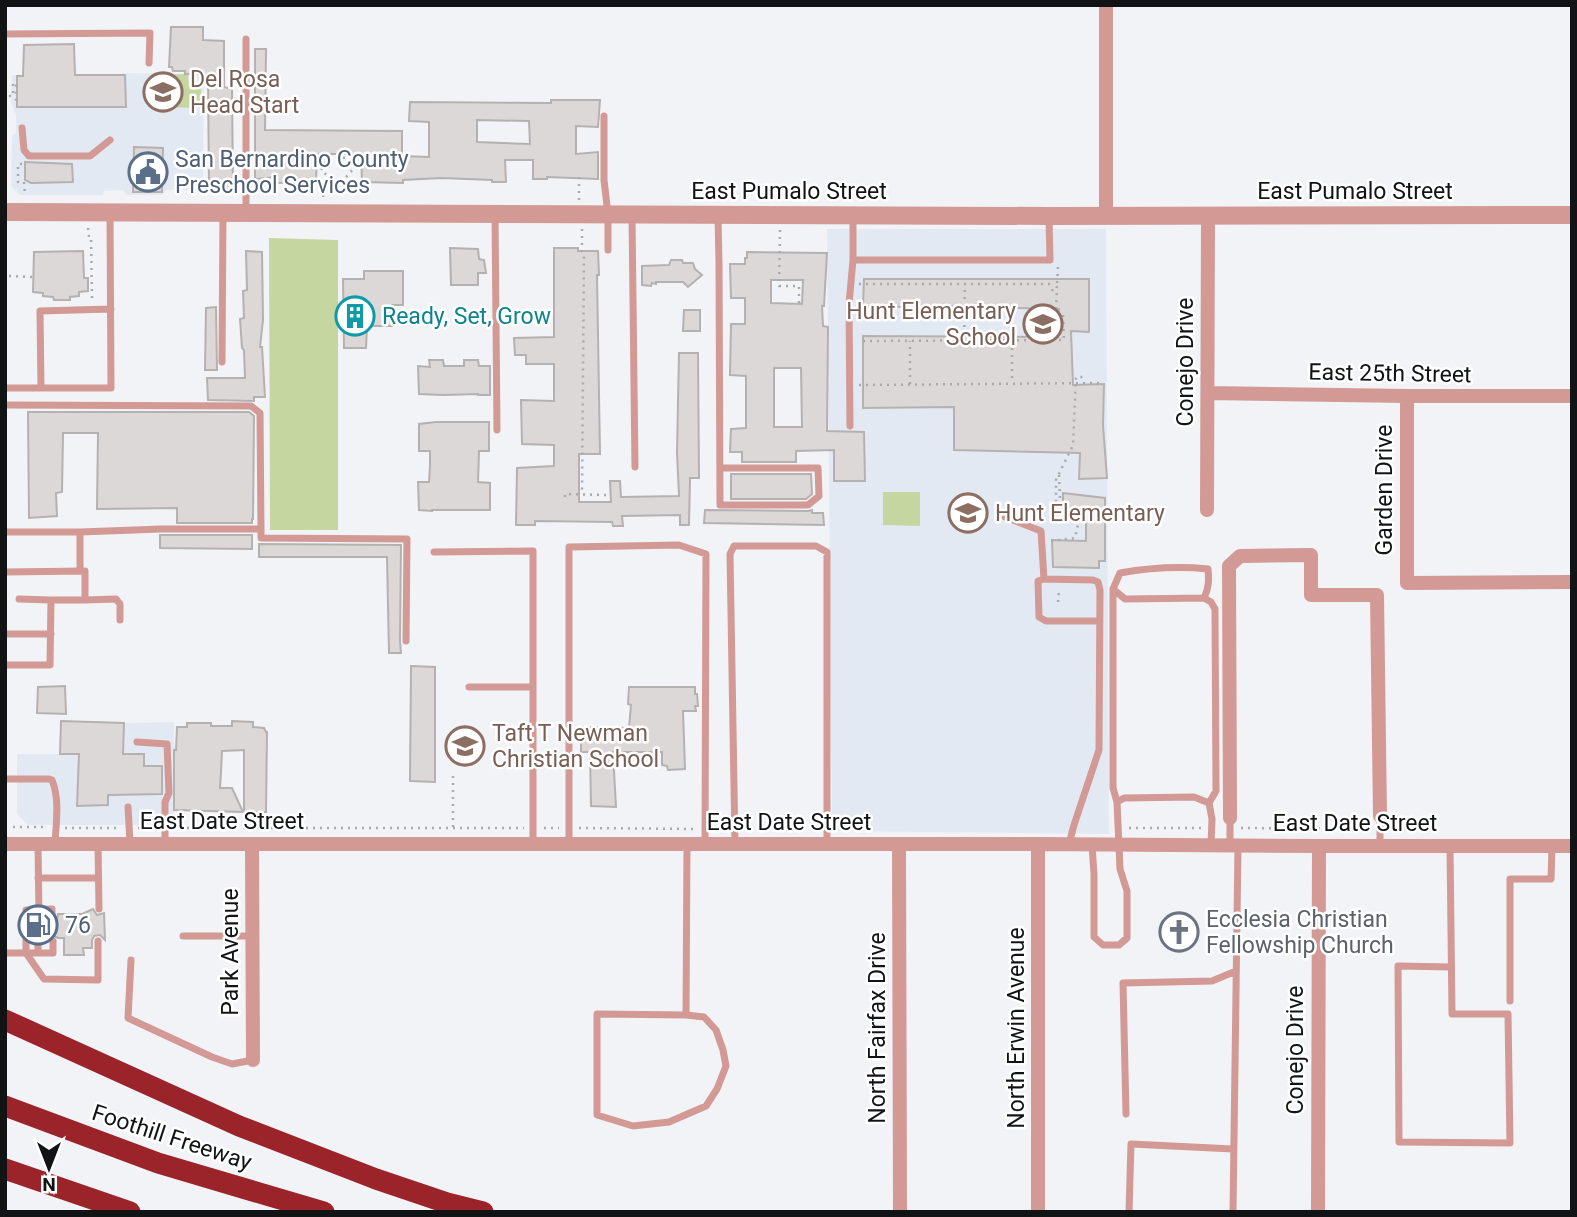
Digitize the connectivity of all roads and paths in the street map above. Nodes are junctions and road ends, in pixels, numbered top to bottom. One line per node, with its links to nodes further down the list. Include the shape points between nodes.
1 (1106, 5): 29 (street)
2 (5, 34): 4 (lane, via 150,33)
3 (246, 39): 20 (lane)
4 (149, 63)
5 (9, 96): 6 (path, via 16,84)
6 (17, 105)
7 (604, 116): 22 (lane)
8 (22, 128): 9 (lane, via 29,156 90,156)
9 (110, 140)
10 (25, 164): 13 (path, via 18,164 18,182 24,182)
11 (579, 177): 16 (path)
12 (340, 184): 12 (path, via 355,167 348,158 329,157 321,170); 14 (path, via 325,187); 15 (path, via 353,190)
13 (25, 195)
14 (323, 199)
15 (354, 199)
16 (579, 200)
17 (5, 212): 18 (street, East Pumalo Street)
18 (110, 213): 19 (street, East Pumalo Street); 43 (lane)
19 (223, 213): 20 (street, East Pumalo Street); 48 (lane)
20 (246, 213): 21 (street, East Pumalo Street)
21 (495, 214): 22 (street, East Pumalo Street); 62 (lane)
22 (608, 214): 23 (street, East Pumalo Street); 33 (lane)
23 (632, 214): 24 (street, East Pumalo Street); 63 (lane)
24 (718, 215): 25 (street, East Pumalo Street); 64 (lane)
25 (853, 215): 28 (street, East Pumalo Street); 34 (lane)
26 (1209, 215): 27 (street, East Pumalo Street); 29 (street, East Pumalo Street); 57 (street, Conejo Drive)
27 (1572, 215)
28 (1049, 216): 29 (street, East Pumalo Street); 34 (lane, via 1049,260)
29 (1106, 216)
30 (88, 228): 41 (path)
31 (582, 229): 65 (path)
32 (780, 230): 42 (path, via 779,286 799,286)
33 (608, 250)
34 (853, 260): 54 (lane)
35 (9, 276): 36 (path)
36 (33, 277)
37 (1058, 283): 40 (path)
38 (864, 284): 39 (path)
39 (965, 284): 40 (path, via 1049,284); 47 (path)
40 (1057, 294): 44 (path, via 1056,314 1063,315 1064,340)
41 (92, 298)
42 (799, 303)
43 (111, 309): 56 (lane, via 40,311); 56 (lane, via 111,388)
44 (1012, 340): 47 (path); 50 (path)
45 (863, 341): 46 (path)
46 (910, 341): 47 (path); 53 (path)
47 (964, 341)
48 (222, 362)
49 (1086, 377): 51 (path, via 1076,377)
50 (1013, 383): 51 (path); 54 (path)
51 (1075, 383): 52 (path); 73 (path, via 1073,445 1056,480 1056,520 1079,520 1075,538)
52 (1102, 383)
53 (910, 384)
54 (850, 385): 61 (lane)
55 (5, 388): 56 (lane)
56 (41, 388)
57 (1208, 393): 58 (street, East 25th Street); 68 (street, Conejo Drive)
58 (1407, 397): 59 (street, East 25th Street); 79 (street, Garden Drive, via 1407,583)
59 (1572, 397)
60 (5, 405): 70 (lane, via 251,406 260,413)
61 (850, 426)
62 (497, 430)
63 (635, 467)
64 (720, 468): 64 (lane, via 720,505 808,505 819,496 818,468)
65 (582, 495): 66 (path); 67 (path, via 565,494)
66 (607, 495)
67 (565, 498)
68 (1207, 510)
69 (1005, 517): 77 (lane, via 1041,531)
70 (261, 529): 72 (lane); 90 (lane, via 261,538 407,539)
71 (5, 532): 72 (lane)
72 (80, 532): 75 (lane)
73 (1050, 541)
74 (434, 552): 93 (lane, via 533,551)
75 (80, 571): 76 (lane); 84 (lane, via 85,571)
76 (5, 572)
77 (1044, 579): 78 (lane); 87 (lane, via 1038,581 1039,617 1046,621)
78 (1059, 579): 85 (path); 87 (lane, via 1098,582)
79 (1572, 582)
80 (1113, 589): 82 (lane, via 1125,599); 82 (lane, via 1120,573 1208,569); 97 (lane, via 1113,788)
81 (19, 598): 83 (lane)
82 (1204, 598): 98 (lane, via 1215,609 1216,791)
83 (51, 600): 84 (lane); 89 (lane)
84 (85, 600): 86 (lane, via 116,599)
85 (1058, 602)
86 (120, 620)
87 (1099, 621): 117 (lane, via 1099,750)
88 (5, 634): 89 (lane)
89 (51, 634): 91 (lane, via 51,665)
90 (406, 641)
91 (5, 665)
92 (469, 687): 93 (lane)
93 (533, 687): 110 (lane)
94 (137, 743): 104 (lane, via 167,744)
95 (453, 776): 102 (path)
96 (5, 779): 107 (lane, via 52,780 57,811)
97 (1117, 802): 98 (lane, via 1124,798 1194,797); 119 (lane)
98 (1209, 803): 121 (lane)
99 (128, 807): 103 (lane)
100 (1380, 816): 101 (street, via 1377,596 1311,596 1311,555 1240,556 1229,566); 124 (lane)
101 (1230, 818): 122 (lane)
102 (453, 828)
103 (130, 843): 104 (street, East Date Street); 108 (street, East Date Street)
104 (165, 843): 109 (street, East Date Street)
105 (5, 844): 106 (street, East Date Street)
106 (38, 844): 107 (street, East Date Street); 128 (lane)
107 (55, 844): 108 (street, East Date Street)
108 (98, 844): 129 (lane)
109 (252, 844): 110 (street, East Date Street); 135 (street, Park Avenue)
110 (533, 844): 111 (street, East Date Street)
111 (569, 844): 112 (street, East Date Street); 113 (lane, via 569,547 679,545 706,554)
112 (687, 844): 113 (street, East Date Street); 147 (lane)
113 (705, 844): 114 (street, East Date Street)
114 (735, 844): 115 (street, East Date Street); 115 (lane, via 730,554 734,546 817,546 827,552)
115 (827, 844): 120 (street, East Date Street)
116 (1038, 844): 117 (street, East Date Street); 120 (street, East Date Street); 158 (street, North Erwin Avenue)
117 (1069, 844): 118 (street, East Date Street)
118 (1092, 844): 119 (street, East Date Street); 119 (lane, via 1094,937 1103,946 1119,946 1127,937)
119 (1120, 844): 121 (street, East Date Street)
120 (899, 845): 157 (street, North Fairfax Drive)
121 (1211, 845): 122 (street, East Date Street)
122 (1234, 846): 123 (street, East Date Street); 145 (lane)
123 (1319, 846): 124 (street, East Date Street); 161 (street, Conejo Drive)
124 (1380, 846): 125 (street, East Date Street)
125 (1450, 846): 126 (street, East Date Street); 144 (lane)
126 (1552, 846): 127 (street, East Date Street); 146 (lane, via 1551,879 1510,879)
127 (1572, 846)
128 (38, 878): 129 (lane); 131 (lane)
129 (98, 878): 130 (lane)
130 (99, 909)
131 (39, 913): 132 (lane, via 52,909); 133 (lane, via 26,910)
132 (52, 915)
133 (26, 916)
134 (183, 936): 135 (lane)
135 (253, 936): 149 (street, Park Avenue)
136 (26, 940): 141 (lane)
137 (38, 941): 142 (lane)
138 (53, 941): 142 (lane, via 53,953)
139 (98, 941): 141 (lane, via 98,980 44,979)
140 (5, 953): 141 (lane)
141 (26, 953): 142 (lane)
142 (38, 953)
143 (131, 960): 149 (lane, via 128,1018 232,1064)
144 (1451, 967): 144 (lane, via 1452,1013 1508,1014 1510,1143 1399,1142 1398,966)
145 (1236, 971): 151 (lane, via 1212,981 1123,983); 152 (lane)
146 (1510, 1001)
147 (686, 1015): 147 (lane, via 597,1013 597,1115 633,1126 669,1122 706,1106 726,1066 723,1050 716,1030 704,1017)
148 (5, 1020): 156 (highway, via 239,1126 376,1179)
149 (253, 1060)
150 (5, 1106): 155 (highway, Foothill Freeway, via 158,1163)
151 (1126, 1114)
152 (1233, 1149): 159 (lane, via 1131,1144); 160 (lane)
153 (5, 1168): 154 (highway)
154 (130, 1212)
155 (324, 1212)
156 (483, 1212)
157 (900, 1212)
158 (1038, 1212)
159 (1129, 1212)
160 (1233, 1212)
161 (1318, 1212)

